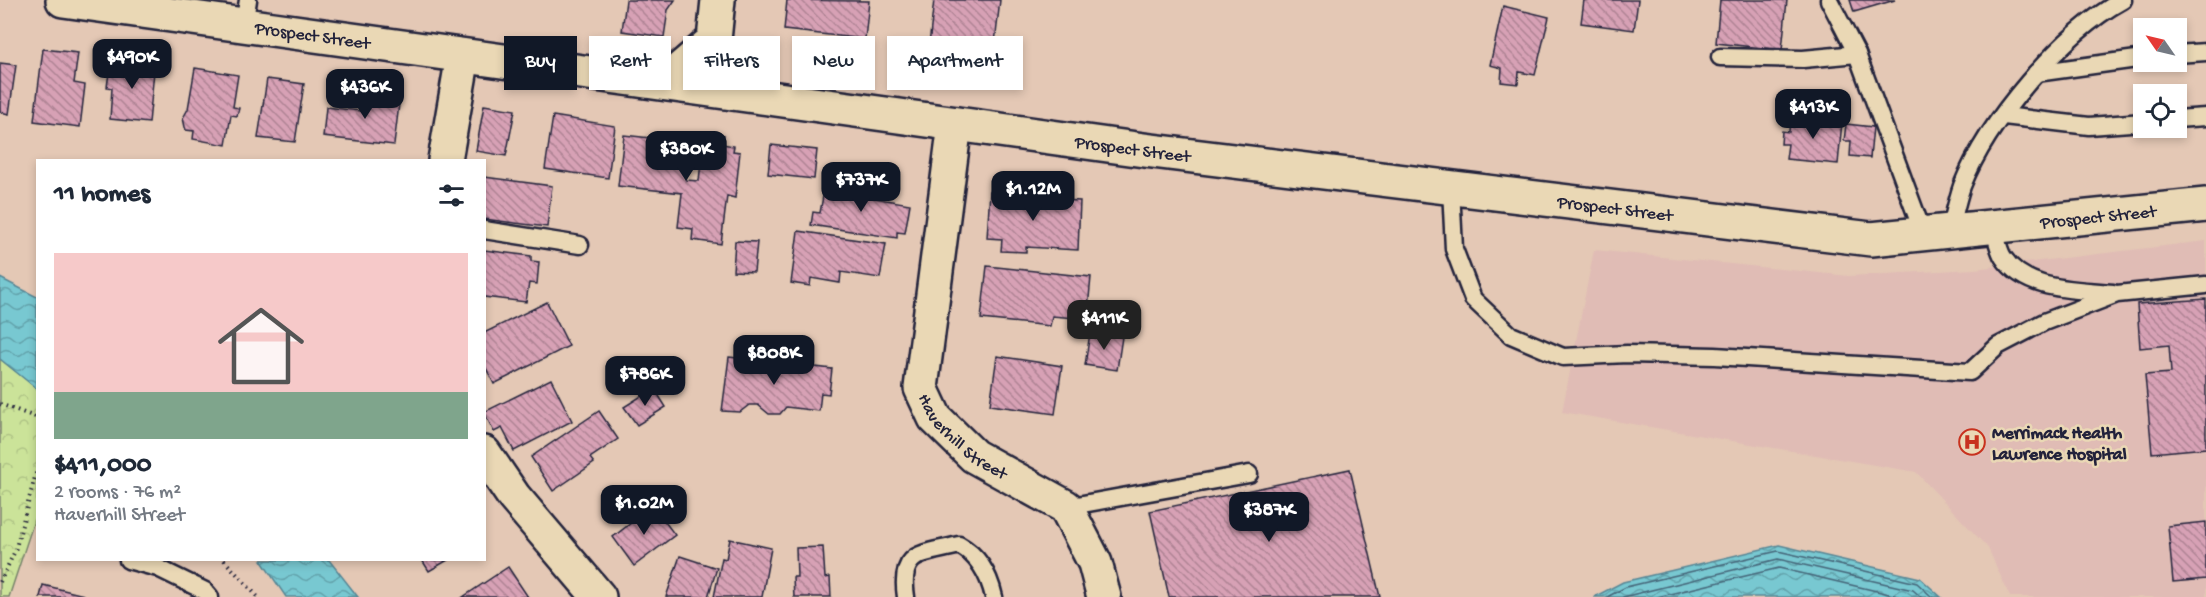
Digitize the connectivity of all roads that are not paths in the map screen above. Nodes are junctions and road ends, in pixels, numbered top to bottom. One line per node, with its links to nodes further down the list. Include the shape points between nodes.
1 (63, 0): 5 (street, Prospect Street)
2 (718, 0): 14 (street, via 714,40)
3 (1829, 0): 8 (lane)
4 (2122, 0): 13 (lane, via 2070,39)
5 (246, 13): 9 (street, Prospect Street)
6 (2206, 52): 7 (lane)
7 (2187, 53)
8 (1857, 54): 10 (lane, via 1803,59); 26 (lane)
9 (463, 56): 12 (street, Prospect Street); 21 (street)
10 (1720, 57)
11 (2133, 60): 13 (lane)
12 (589, 73)
13 (2036, 73): 16 (lane)
14 (671, 77)
15 (671, 84): 20 (street, Prospect Street)
16 (2004, 116): 19 (lane, via 2089,126); 26 (lane, via 1976,157)
17 (2206, 117): 18 (lane)
18 (2187, 119)
19 (2133, 123)
20 (955, 124): 22 (street, Prospect Street); 32 (street, Haverhill Street, via 921,388 935,418 974,456)
21 (445, 159)
22 (1451, 188): 26 (street, Prospect Street, via 1871,239); 29 (lane, via 1454,249 1473,299 1511,335 1563,357 1715,356 1970,372 1998,346 2044,322)
23 (2206, 205): 24 (street, Prospect Street)
24 (1993, 226): 26 (street, Prospect Street); 29 (lane, via 2002,256 2020,275 2047,286)
25 (486, 230): 27 (lane)
26 (1936, 232)
27 (580, 245)
28 (2206, 285): 29 (lane)
29 (2117, 294)
30 (486, 456): 35 (street, via 514,497)
31 (1248, 474): 32 (lane)
32 (1066, 507): 38 (street, via 1095,563)
33 (132, 561): 34 (lane, via 158,568)
34 (210, 597)
35 (599, 597)
36 (906, 597): 37 (lane, via 906,565 917,556 959,545 974,553 991,583)
37 (994, 597)
38 (1104, 597)

